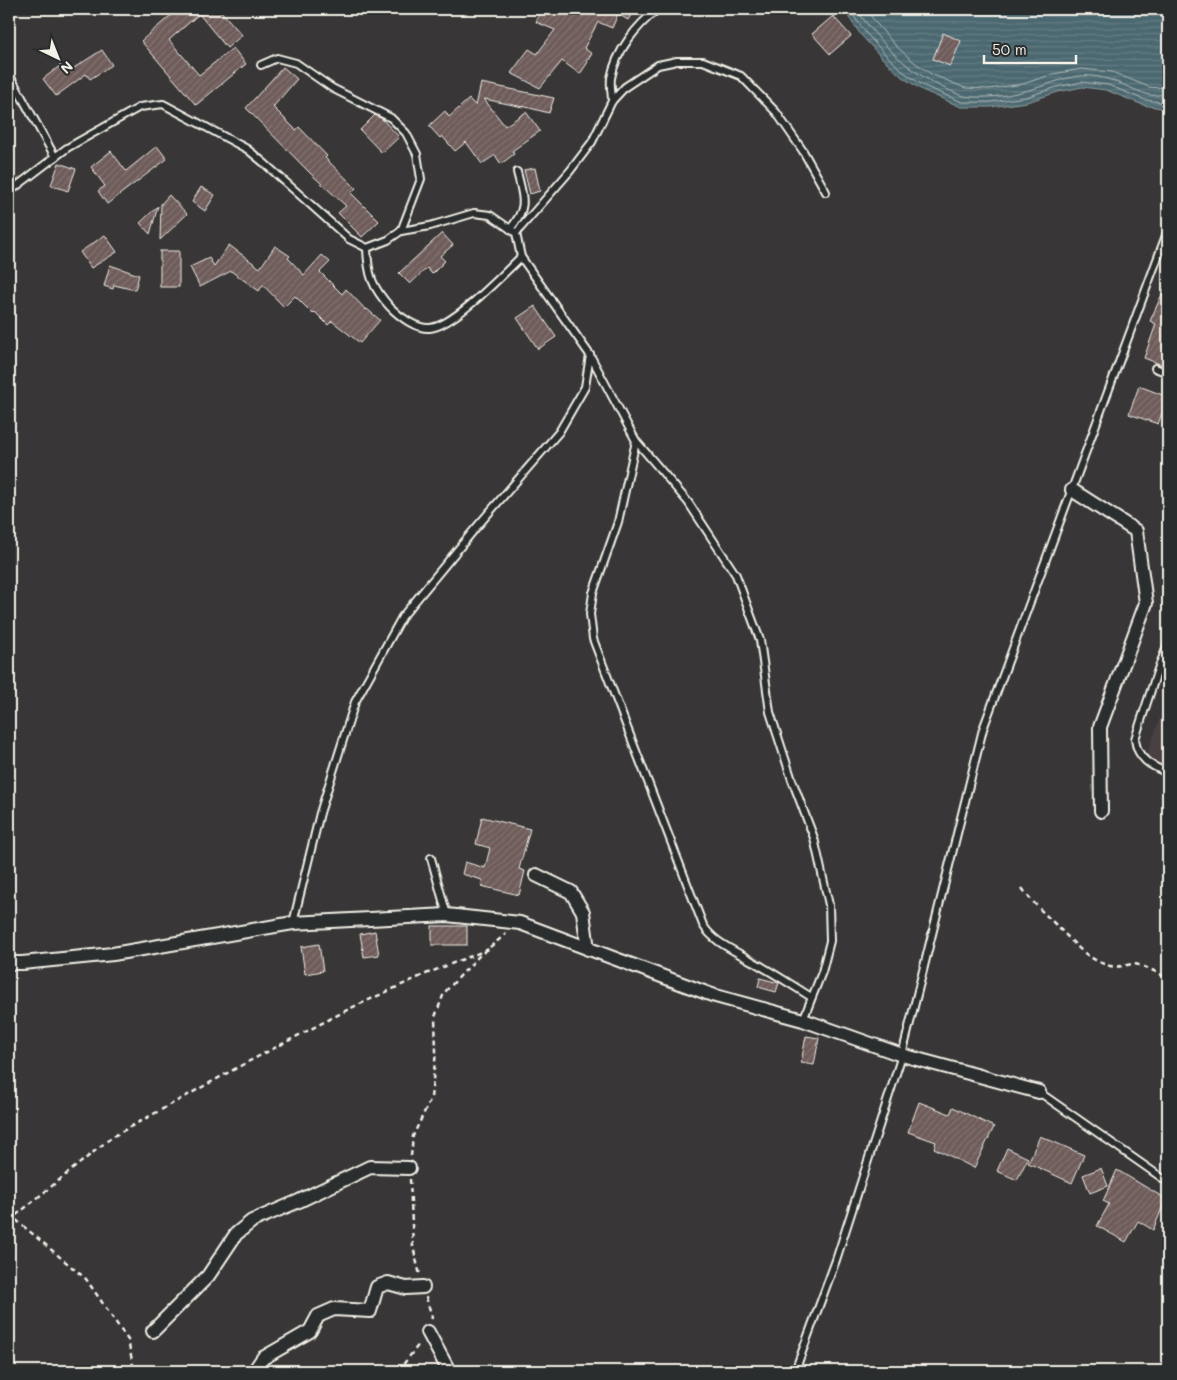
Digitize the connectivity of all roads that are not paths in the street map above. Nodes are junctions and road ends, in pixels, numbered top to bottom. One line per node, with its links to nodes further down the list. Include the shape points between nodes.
1 (658, 9): 2 (lane)
2 (649, 12): 5 (lane, via 616,60 610,79)
3 (261, 65): 11 (lane, via 277,58 296,63 332,88 391,118 406,133 418,154 420,179)
4 (9, 74): 6 (lane)
5 (612, 101): 9 (lane, via 643,74 658,65 677,61 703,61 742,76 776,112); 12 (lane, via 592,142 570,171)
6 (56, 156): 8 (lane); 13 (lane, via 140,107 163,104 247,149 349,239)
7 (517, 172): 12 (lane, via 524,201)
8 (9, 192)
9 (826, 192)
10 (1168, 230): 19 (lane)
11 (401, 231): 12 (lane, via 474,213 490,215); 13 (lane)
12 (513, 231): 14 (lane)
13 (367, 248): 14 (lane, via 368,269 374,286 385,301 398,315 415,325 430,328 454,317)
14 (521, 257): 15 (lane)
15 (590, 356): 18 (lane); 26 (lane, via 585,387 559,432 402,617 355,702 320,813)
16 (1155, 368): 17 (lane)
17 (1168, 373)
18 (636, 441): 29 (lane, via 688,502 736,575 760,640 770,712 814,838 829,905 830,941); 29 (lane, via 618,522 593,593 590,614 593,639 707,932 723,945)
19 (1072, 490): 22 (street, via 1136,531 1146,603 1100,728); 31 (lane, via 983,729)
20 (1168, 644): 21 (lane, via 1135,739 1136,748 1146,763)
21 (1168, 773)
22 (1101, 811)
23 (431, 858): 25 (lane)
24 (536, 875): 27 (street, via 571,892 583,912)
25 (447, 915): 26 (street); 27 (street, via 520,923)
26 (293, 923): 28 (street, via 113,954)
27 (588, 949): 30 (street, via 712,995)
28 (9, 963)
29 (811, 997): 30 (lane)
30 (803, 1020): 31 (street)
31 (902, 1055): 32 (street); 40 (lane, via 836,1260)
32 (1039, 1092): 34 (lane)
33 (409, 1168): 36 (street, via 370,1167 252,1221 236,1234 208,1276)
34 (1168, 1180)
35 (423, 1287): 38 (street, via 388,1284 377,1287 370,1311 334,1310 318,1316 310,1330 263,1358)
36 (153, 1331)
37 (428, 1332): 39 (street)
38 (254, 1371)
39 (449, 1371)
40 (795, 1371)

